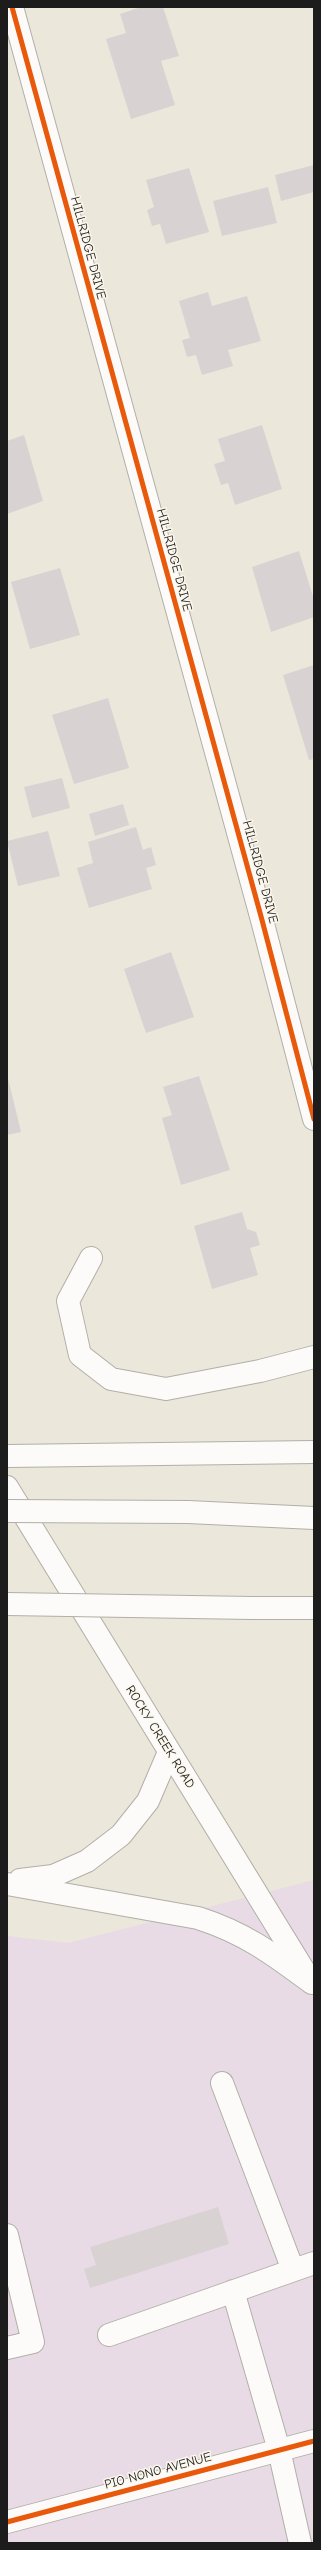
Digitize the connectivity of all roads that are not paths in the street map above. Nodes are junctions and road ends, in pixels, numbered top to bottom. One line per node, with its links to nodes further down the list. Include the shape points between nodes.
1 (12, 7): 2 (main road, HILLRIDGE DRIVE)
2 (314, 1119)
3 (91, 1258): 4 (main road, via 68,1301 80,1355 111,1379 166,1389 260,1371)
4 (314, 1357)
5 (314, 1452): 6 (main road)
6 (7, 1456)
7 (7, 1487): 12 (main road, ROCKY CREEK ROAD)
8 (7, 1511): 9 (main road, bridge, via 188,1512)
9 (314, 1518)
10 (7, 1604): 11 (main road, bridge)
11 (314, 1608)
12 (169, 1752): 13 (main road, via 148,1801 121,1835 87,1861 53,1876); 14 (main road, ROCKY CREEK ROAD)
13 (7, 1883): 14 (main road, via 198,1918 222,1925 248,1937)
14 (313, 1985)
15 (222, 2083): 18 (main road)
16 (7, 2234): 21 (main road, via 33,2342)
17 (314, 2262): 18 (main road)
18 (293, 2270): 19 (main road)
19 (234, 2291): 20 (main road); 23 (main road)
20 (109, 2335)
21 (7, 2348)
22 (314, 2441): 23 (main road, PIO NONO AVENUE)
23 (280, 2450): 24 (main road, PIO NONO AVENUE); 25 (main road)
24 (7, 2522)
25 (300, 2543)

